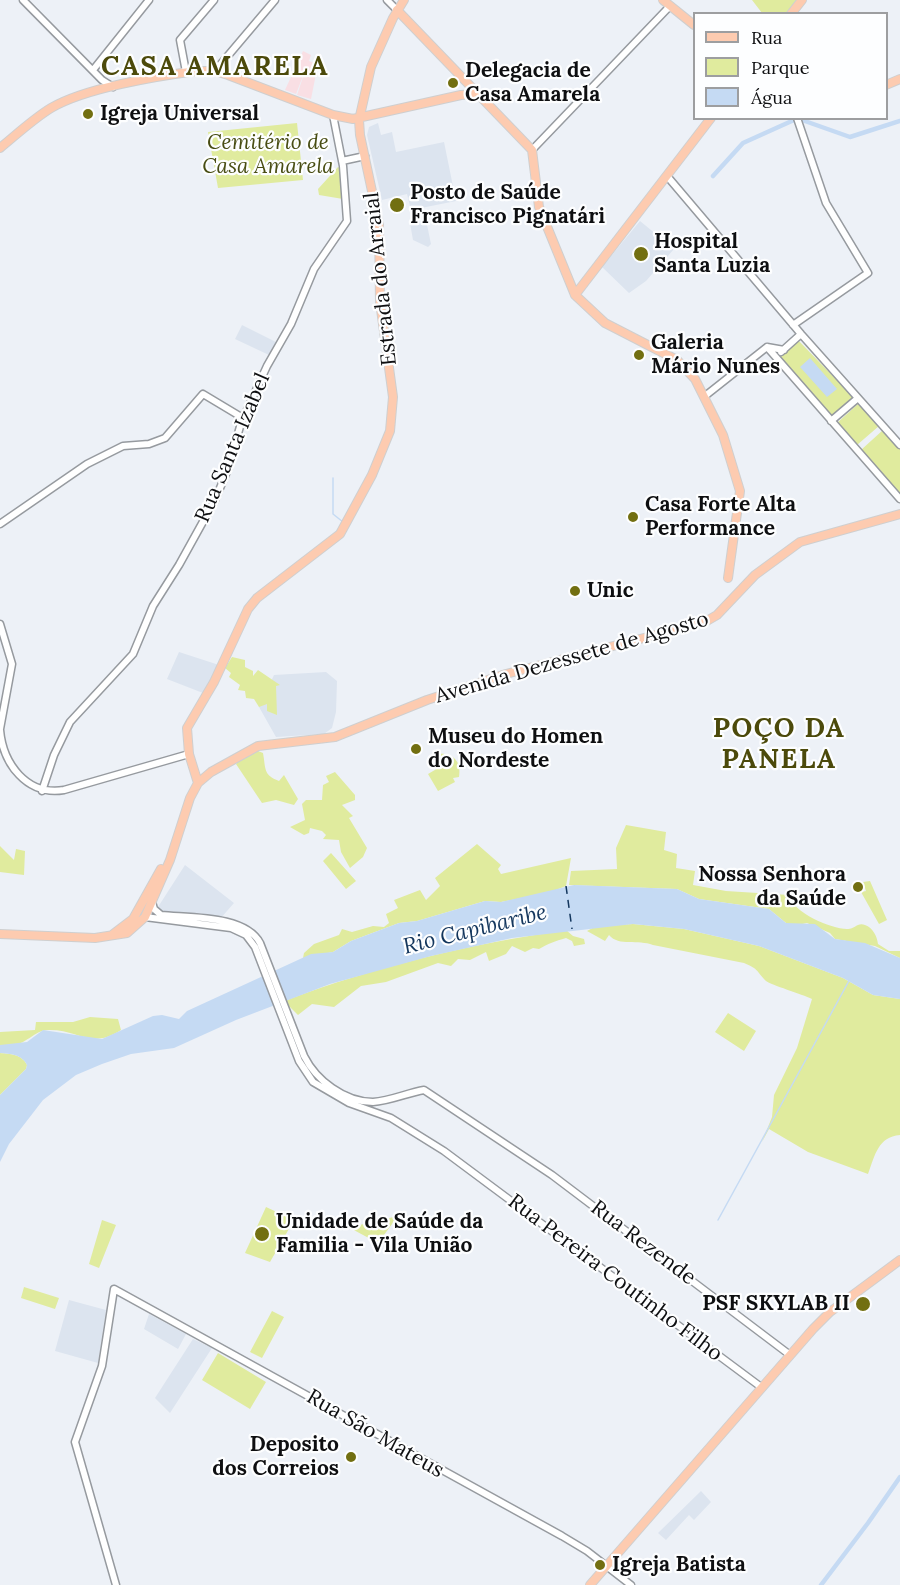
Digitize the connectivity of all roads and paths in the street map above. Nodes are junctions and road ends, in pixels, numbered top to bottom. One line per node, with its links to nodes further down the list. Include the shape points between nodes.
1 (23, 0): 13 (street)
2 (149, 0): 13 (street)
3 (214, 0): 15 (street, via 180,40)
4 (275, 0): 14 (street)
5 (387, 0): 10 (street)
6 (404, 0): 10 (main road, Estrada do Arraial)
7 (663, 0): 9 (main road)
8 (802, 0): 11 (main road)
9 (670, 6): 12 (main road); 27 (street)
10 (397, 10): 17 (main road); 23 (main road, Estrada do Arraial, via 371,67)
11 (793, 12)
12 (693, 24)
13 (93, 70): 16 (street)
14 (215, 71): 15 (main road); 22 (main road)
15 (186, 72): 18 (main road)
16 (100, 77): 18 (street); 19 (street)
17 (467, 83): 20 (main road); 21 (main road)
18 (114, 87): 19 (main road)
19 (98, 91): 26 (main road, via 51,108)
20 (479, 94): 21 (main road); 27 (main road)
21 (461, 95): 23 (main road)
22 (333, 115): 23 (main road); 29 (street, Rua Santa Izabel)
23 (359, 120): 28 (main road, Estrada do Arraial)
24 (709, 120): 30 (main road)
25 (798, 120): 32 (street, via 824,200 868,273)
26 (0, 148)
27 (532, 150): 31 (main road, via 539,207)
28 (365, 156): 29 (street); 48 (main road, Estrada do Arraial, via 380,224 380,302 393,397 390,430 372,475 340,534 248,609 190,723)
29 (342, 161): 39 (street, Rua Santa Izabel, via 347,221 314,269)
30 (667, 176): 31 (main road); 32 (street)
31 (575, 295): 37 (main road, via 613,328 677,360 692,374)
32 (793, 325): 33 (street)
33 (801, 334): 35 (street); 38 (street)
34 (767, 347): 35 (street); 36 (street); 37 (street)
35 (784, 350): 36 (street)
36 (776, 357): 40 (street)
37 (705, 396): 45 (main road, via 723,435 740,491 728,578)
38 (858, 398): 40 (street); 41 (street)
39 (243, 418): 44 (street, via 203,394 165,438 123,446 87,464); 50 (street, Rua Santa Izabel, via 215,500 153,606 133,654 73,717)
40 (831, 421): 42 (street)
41 (900, 445)
42 (900, 499)
43 (900, 514): 45 (main road, Avenida Dezessete de Agosto, via 806,539 773,560)
44 (0, 524)
45 (740, 589): 49 (main road, Avenida Dezessete de Agosto, via 717,615 705,622 506,674 335,737 258,746)
46 (0, 624): 47 (street, via 12,664)
47 (0, 729): 50 (street, via 11,764 29,785)
48 (189, 754): 49 (main road, Estrada do Arraial); 50 (street, via 63,790)
49 (198, 783): 51 (main road)
50 (42, 791)
51 (172, 854): 52 (main road); 53 (main road)
52 (152, 886): 54 (main road); 57 (main road, via 133,919)
53 (152, 900): 54 (main road); 55 (street)
54 (145, 917): 55 (street); 57 (main road, via 127,933)
55 (160, 917): 58 (street, via 231,928 246,935 255,947 305,1073 319,1086)
56 (0, 934): 57 (main road)
57 (108, 937)
58 (341, 1096): 59 (street); 60 (street, Rua Pereira Coutinho Filho)
59 (374, 1102): 60 (street); 62 (street, Rua Rezende, via 424,1090 552,1175)
60 (370, 1110): 63 (street, Rua Pereira Coutinho Filho, via 402,1125 470,1169)
61 (900, 1260): 62 (main road, via 830,1312)
62 (790, 1355): 63 (main road)
63 (760, 1387): 64 (main road)
64 (606, 1565): 65 (street, Rua São Mateus, via 562,1536 114,1289 102,1366 75,1442); 66 (main road); 67 (street, Rua São Mateus)
65 (116, 1585)
66 (590, 1585)
67 (631, 1585)

